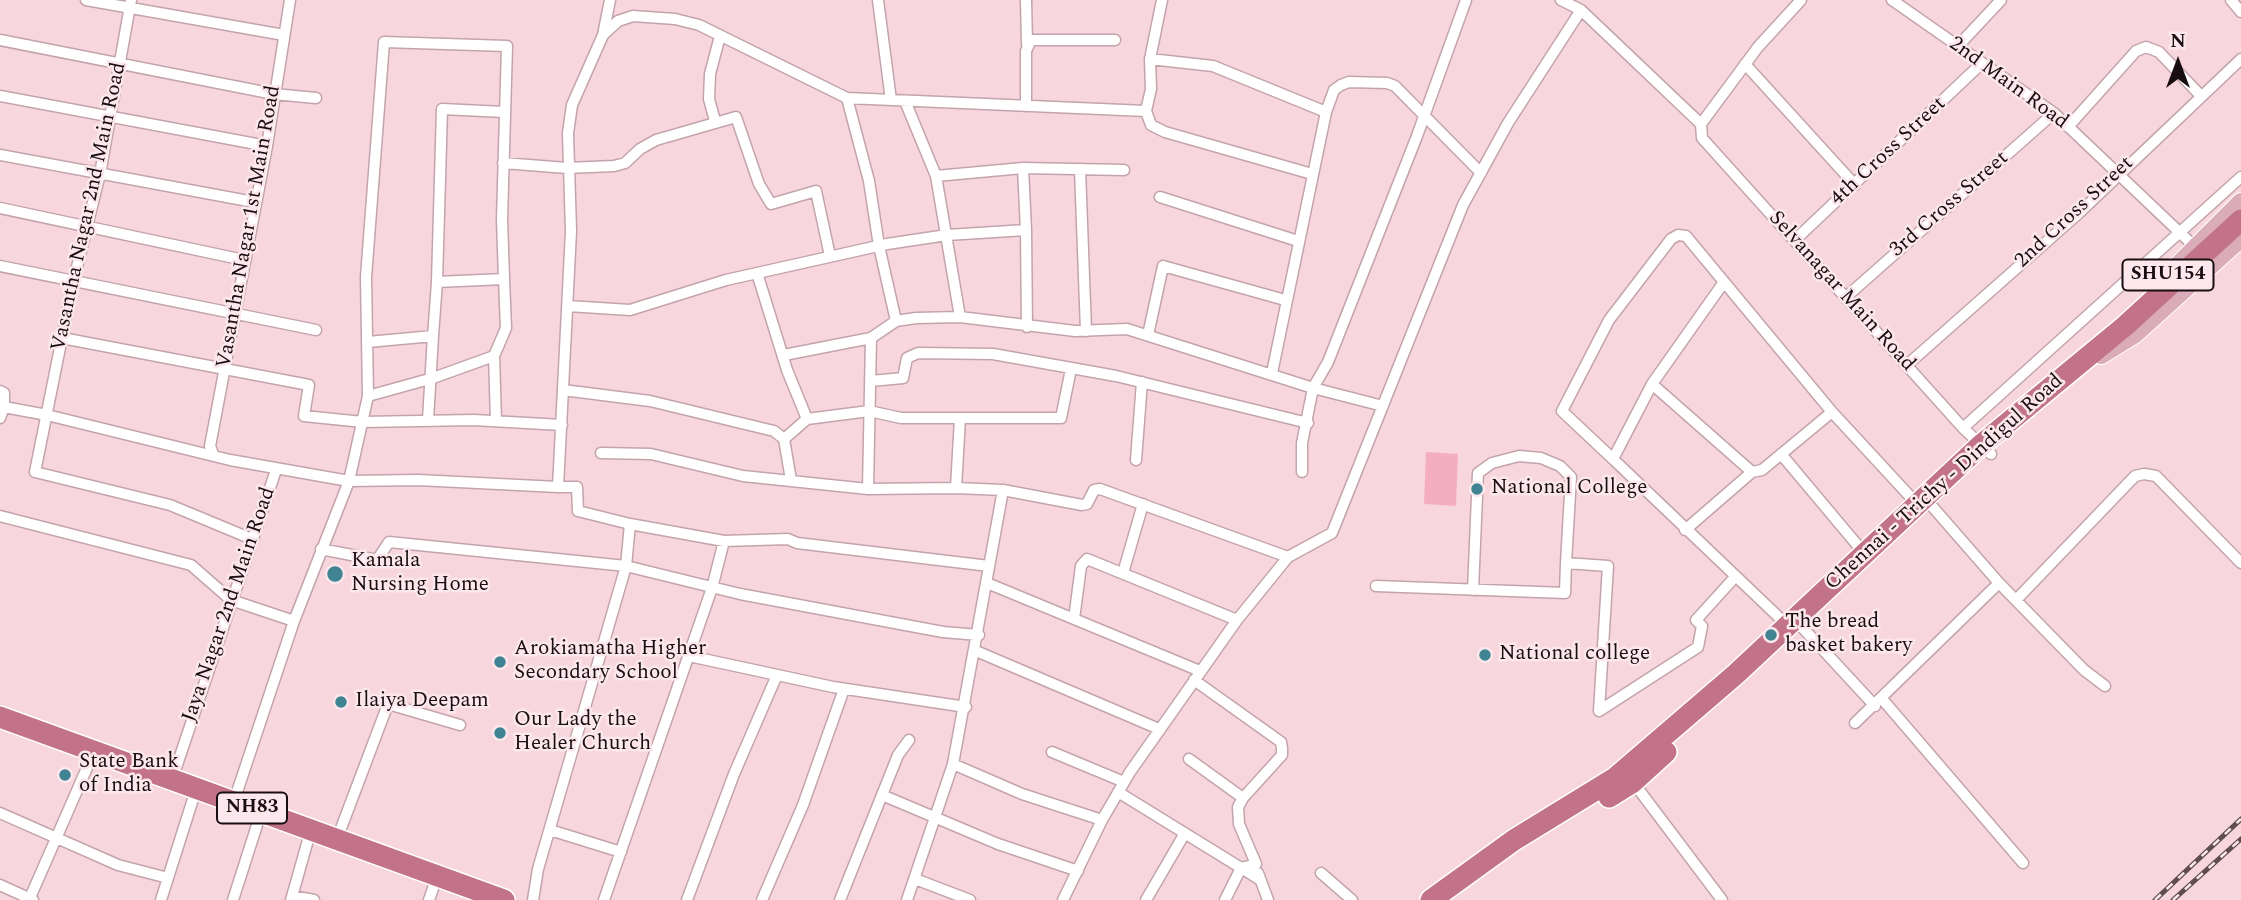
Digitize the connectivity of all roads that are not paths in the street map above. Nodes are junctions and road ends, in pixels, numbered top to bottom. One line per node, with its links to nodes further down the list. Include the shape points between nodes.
1 (86, 0): 14 (street)
2 (290, 0): 18 (street, Vasantha Nagar 1st Main Road)
3 (610, 0): 19 (street)
4 (878, 0): 35 (street)
5 (1026, 0): 23 (street)
6 (1162, 0): 25 (street)
7 (1466, 0): 42 (street)
8 (1562, 0): 15 (street, Selvanagar Main Road)
9 (1801, 0): 29 (street)
10 (1892, 0): 16 (street, 2nd Main Road)
11 (1915, 0): 16 (street)
12 (2001, 0): 24 (street)
13 (2231, 0): 17 (street)
14 (131, 4): 18 (street); 27 (street, Vasantha Nagar 2nd Main Road)
15 (1581, 10): 45 (street, Selvanagar Main Road); 54 (street)
16 (1905, 10): 24 (street, 2nd Main Road)
17 (2241, 12)
18 (284, 35): 30 (street, Vasantha Nagar 1st Main Road)
19 (603, 35): 20 (street, via 618,21 633,16 675,19); 50 (street, via 572,104)
20 (720, 36): 34 (street); 44 (street, via 710,74 709,99)
21 (0, 40): 27 (street)
22 (1115, 40): 23 (street, via 1038,39)
23 (1027, 44): 37 (street)
24 (1958, 46): 28 (street, 2nd Main Road)
25 (1150, 59): 38 (street); 40 (street, via 1213,66)
26 (2241, 59): 32 (street, 2nd Cross Street)
27 (120, 63): 30 (street); 43 (street, Vasantha Nagar 2nd Main Road)
28 (1982, 63): 41 (street, 2nd Main Road); 60 (street, 4th Cross Street)
29 (1745, 64): 45 (street); 60 (street)
30 (274, 94): 33 (street); 47 (street, Vasantha Nagar 1st Main Road)
31 (0, 96): 43 (street)
32 (2201, 96): 46 (street, via 2159,52 2146,47 2136,51); 57 (street, 2nd Cross Street)
33 (316, 99)
34 (848, 99): 35 (street); 74 (street, via 869,180)
35 (891, 100): 36 (street)
36 (905, 101): 37 (street); 58 (street)
37 (1026, 106): 38 (street)
38 (1146, 111): 56 (street, via 1151,125 1165,132)
39 (504, 112): 49 (street); 82 (street, via 442,109); 98 (street, via 507,46 384,42 366,277)
40 (1326, 112): 42 (street, via 1334,90 1341,85 1387,83); 56 (street)
41 (2054, 113): 46 (street, 2nd Main Road); 84 (street, 3rd Cross Street)
42 (1424, 116): 54 (street); 110 (street, via 1328,362)
43 (109, 118): 47 (street); 55 (street, Vasantha Nagar 2nd Main Road)
44 (715, 121): 50 (street, via 656,140 625,163); 76 (street, via 736,117 759,184 771,204 816,191)
45 (1701, 124): 72 (street, Selvanagar Main Road, via 1702,138)
46 (2068, 127): 57 (street, 2nd Main Road)
47 (267, 146): 62 (street, Vasantha Nagar 1st Main Road)
48 (0, 155): 55 (street)
49 (503, 163): 50 (street); 80 (street)
50 (567, 168): 86 (street, via 571,231)
51 (1023, 169): 52 (street); 58 (street); 68 (street)
52 (1080, 169): 53 (street); 93 (street)
53 (1124, 170)
54 (1481, 173): 114 (street, via 1463,205)
55 (100, 174): 62 (street); 67 (street, Vasantha Nagar 2nd Main Road)
56 (1312, 174): 73 (street)
57 (2118, 174): 69 (street, 2nd Main Road); 102 (street, 2nd Cross Street)
58 (936, 176): 70 (street)
59 (2241, 177): 69 (street)
60 (1855, 185): 72 (street, 4th Cross Street)
61 (1160, 197): 73 (street)
62 (254, 202): 77 (street, Vasantha Nagar 1st Main Road)
63 (2241, 202): 75 (main road, SHU154)
64 (0, 208): 67 (street)
65 (2241, 220): 91 (highway)
66 (2241, 227): 91 (highway)
67 (88, 230): 77 (street); 81 (street, Vasantha Nagar 2nd Main Road)
68 (1027, 230): 70 (street); 90 (street)
69 (2182, 233): 75 (street, 2nd Main Road); 126 (street)
70 (947, 235): 74 (street); 88 (street)
71 (2241, 238): 99 (main road, via 2135,334)
72 (1795, 240): 84 (street, Selvanagar Main Road)
73 (1298, 241): 85 (street)
74 (879, 246): 76 (street); 89 (street)
75 (2195, 247): 99 (main road, SHU154)
76 (830, 256): 79 (street)
77 (244, 260): 87 (street, Vasantha Nagar 1st Main Road)
78 (0, 266): 81 (street)
79 (757, 273): 86 (street, via 629,310); 100 (street)
80 (504, 279): 82 (street); 101 (street, via 506,328)
81 (73, 282): 87 (street); 96 (street, Vasantha Nagar 2nd Main Road)
82 (437, 282): 95 (street)
83 (1724, 282): 109 (street); 116 (street); 133 (street, via 1686,236 1678,235 1609,320 1562,411)
84 (1846, 297): 102 (street, Selvanagar Main Road)
85 (1285, 300): 94 (street, via 1163,266); 105 (street)
86 (568, 306): 111 (street)
87 (235, 312): 92 (street); 103 (street, Vasantha Nagar 1st Main Road)
88 (960, 317): 89 (street); 90 (street)
89 (896, 321): 97 (street)
90 (1027, 327): 93 (street)
91 (2128, 328): 99 (highway, Chennai - Trichy - Dindigul Road)
92 (316, 330)
93 (1086, 331): 94 (street, via 1127,329)
94 (1148, 335): 105 (street)
95 (433, 336): 98 (street); 106 (street)
96 (62, 338): 103 (street); 118 (street, Vasantha Nagar 2nd Main Road)
97 (871, 338): 100 (street); 107 (street)
98 (368, 342): 113 (street)
99 (2099, 352): 128 (highway, Chennai - Trichy - Dindigul Road)
100 (784, 355): 120 (street)
101 (494, 356): 106 (street); 122 (street)
102 (1907, 365): 126 (street, Selvanagar Main Road)
103 (224, 369): 123 (street, via 309,385 304,416); 130 (street, Vasantha Nagar 1st Main Road, via 210,446)
104 (1071, 369): 107 (street, via 993,354 918,353 907,358 903,379); 108 (street); 119 (street, via 1061,418)
105 (1272, 373): 110 (street)
106 (433, 378): 113 (street); 121 (street)
107 (871, 381): 115 (street)
108 (1142, 382): 124 (street); 132 (street)
109 (1652, 384): 133 (street); 136 (street)
110 (1313, 388): 114 (street); 124 (street)
111 (563, 390): 125 (street); 127 (street, via 678,407 774,431)
112 (0, 391): 117 (street, via 4,393)
113 (368, 396): 123 (street)
114 (1383, 406): 152 (street, via 1332,533)
115 (869, 411): 119 (street, via 901,418); 120 (street); 141 (street)
116 (1832, 412): 131 (street); 143 (street)
117 (2, 413): 118 (street)
118 (47, 415): 130 (street); 148 (street, Vasantha Nagar 2nd Main Road, via 35,472 170,505)
119 (960, 418): 140 (street)
120 (807, 419): 127 (street)
121 (428, 420): 122 (street); 123 (street)
122 (496, 421): 125 (street)
123 (363, 422): 138 (street)
124 (1308, 423): 135 (street, via 1302,443)
125 (562, 425): 139 (street)
126 (1963, 428): 128 (street, Selvanagar Main Road)
127 (784, 439): 137 (street)
128 (1986, 449): 143 (highway, Chennai - Trichy - Dindigul Road)
129 (601, 453): 137 (street, via 651,454 743,475)
130 (213, 454): 134 (street)
131 (1781, 454): 136 (street, via 1762,470); 151 (street)
132 (1136, 460)
133 (1613, 460): 147 (street)
134 (276, 470): 138 (street); 148 (street, Jaya Nagar 2nd Main Road)
135 (1302, 472)
136 (1752, 472): 147 (street)
137 (791, 480): 141 (street)
138 (349, 481): 139 (street); 150 (street)
139 (558, 487): 146 (street, via 577,487 578,511)
140 (956, 488): 141 (street); 142 (street)
141 (868, 489)
142 (1003, 490): 144 (street, via 1082,505 1100,489); 156 (street)
143 (1924, 502): 151 (highway, Chennai - Trichy - Dindigul Road); 160 (street); 169 (highway, Chennai - Trichy - Dindigul Road)
144 (1143, 505): 152 (street); 157 (street)
145 (0, 516): 164 (street, via 191,565)
146 (629, 524): 149 (street); 155 (street)
147 (1685, 530): 158 (street)
148 (252, 539): 164 (street, Jaya Nagar 2nd Main Road)
149 (724, 541): 156 (street, via 788,539); 162 (street)
150 (321, 549): 155 (street, via 377,560 389,542); 168 (street)
151 (1864, 553): 169 (highway, Chennai - Trichy - Dindigul Road)
152 (1288, 557): 167 (street)
153 (1566, 563): 158 (street, via 1608,566 1599,711 1698,647 1702,626 1696,620); 163 (street, via 1565,593); 163 (street, via 1571,477 1541,458 1519,456 1492,463 1478,473)
154 (2241, 563): 165 (street, via 2155,476 2144,474 2135,476)
155 (626, 566): 162 (street); 202 (street)
156 (989, 566): 159 (street)
157 (1123, 573): 166 (street, via 1092,560 1083,561); 167 (street)
158 (1735, 577): 169 (street)
159 (987, 583): 166 (street); 170 (street)
160 (1999, 583): 165 (street); 178 (street)
161 (1376, 586): 163 (street)
162 (712, 588): 170 (street); 172 (street)
163 (1473, 590)
164 (231, 600): 168 (street); 191 (street, Jaya Nagar 2nd Main Road)
165 (2015, 600): 176 (street)
166 (1074, 619): 174 (street)
167 (1237, 620): 174 (street)
168 (294, 621): 196 (street)
169 (1794, 625): 175 (highway, Chennai - Trichy - Dindigul Road); 178 (street)
170 (979, 635): 171 (street)
171 (976, 651): 179 (street); 184 (street)
172 (689, 656): 173 (street); 207 (street)
173 (777, 675): 177 (street); 227 (street)
174 (1197, 676): 184 (street); 194 (street, via 1281,742 1282,755)
175 (1729, 686): 190 (highway, Chennai - Trichy - Dindigul Road); 198 (highway, Chennai - Trichy - Dindigul Road)
176 (2105, 686)
177 (844, 689): 179 (street); 228 (street, via 803,805)
178 (1878, 703): 181 (street); 208 (street)
179 (966, 707): 189 (street)
180 (0, 717): 191 (highway, NH83)
181 (1855, 723)
182 (460, 725): 205 (street, via 388,704)
183 (0, 728): 188 (highway, NH83)
184 (1159, 729): 192 (street)
185 (909, 740): 193 (street)
186 (1052, 752): 192 (street)
187 (1189, 759): 194 (street)
188 (90, 761): 191 (highway, NH83); 204 (street)
189 (953, 764): 199 (street); 200 (street, via 1022,794)
190 (1633, 782): 198 (highway, Chennai - Trichy - Dindigul Road); 239 (street)
191 (170, 785): 195 (highway, NH83); 196 (highway, NH83)
192 (1121, 787): 200 (street); 203 (street)
193 (882, 795): 199 (street); 229 (street)
194 (1242, 798): 209 (street, via 1239,824)
195 (193, 799): 201 (highway, NH83); 213 (street)
196 (234, 801): 205 (highway, NH83)
197 (0, 813): 204 (street)
198 (1567, 815): 237 (highway, Chennai - Trichy - Dindigul Road, via 1481,862); 238 (highway, Chennai - Trichy - Dindigul Road)
199 (936, 816): 211 (street, via 998,844); 214 (street)
200 (1102, 820): 211 (street)
201 (258, 822): 206 (highway, NH83); 221 (street)
202 (550, 830): 207 (street); 225 (street)
203 (1185, 833): 210 (street); 233 (street)
204 (55, 838): 213 (street, via 118,865); 219 (street)
205 (337, 839): 217 (highway, NH83)
206 (308, 840): 217 (highway, NH83); 218 (street)
207 (621, 852): 226 (street)
208 (2023, 863)
209 (1256, 864): 210 (street); 215 (street)
210 (1241, 868): 215 (street); 234 (street)
211 (1078, 871): 232 (street)
212 (1321, 873): 236 (street)
213 (168, 878): 220 (street)
214 (915, 879): 230 (street); 231 (street)
215 (1259, 879): 235 (street)
216 (0, 885): 219 (street)
217 (433, 886): 223 (highway, NH83); 224 (highway, NH83)
218 (292, 898): 222 (street)
219 (30, 899)
220 (162, 900)
221 (233, 900)
222 (314, 900)
223 (476, 900)
224 (504, 900)
225 (533, 900)
226 (604, 900)
227 (687, 900)
228 (762, 900)
229 (840, 900)
230 (907, 900)
231 (970, 900)
232 (1063, 900)
233 (1146, 900)
234 (1225, 900)
235 (1268, 900)
236 (1352, 900)
237 (1432, 900)
238 (1452, 900)
239 (1722, 900)

